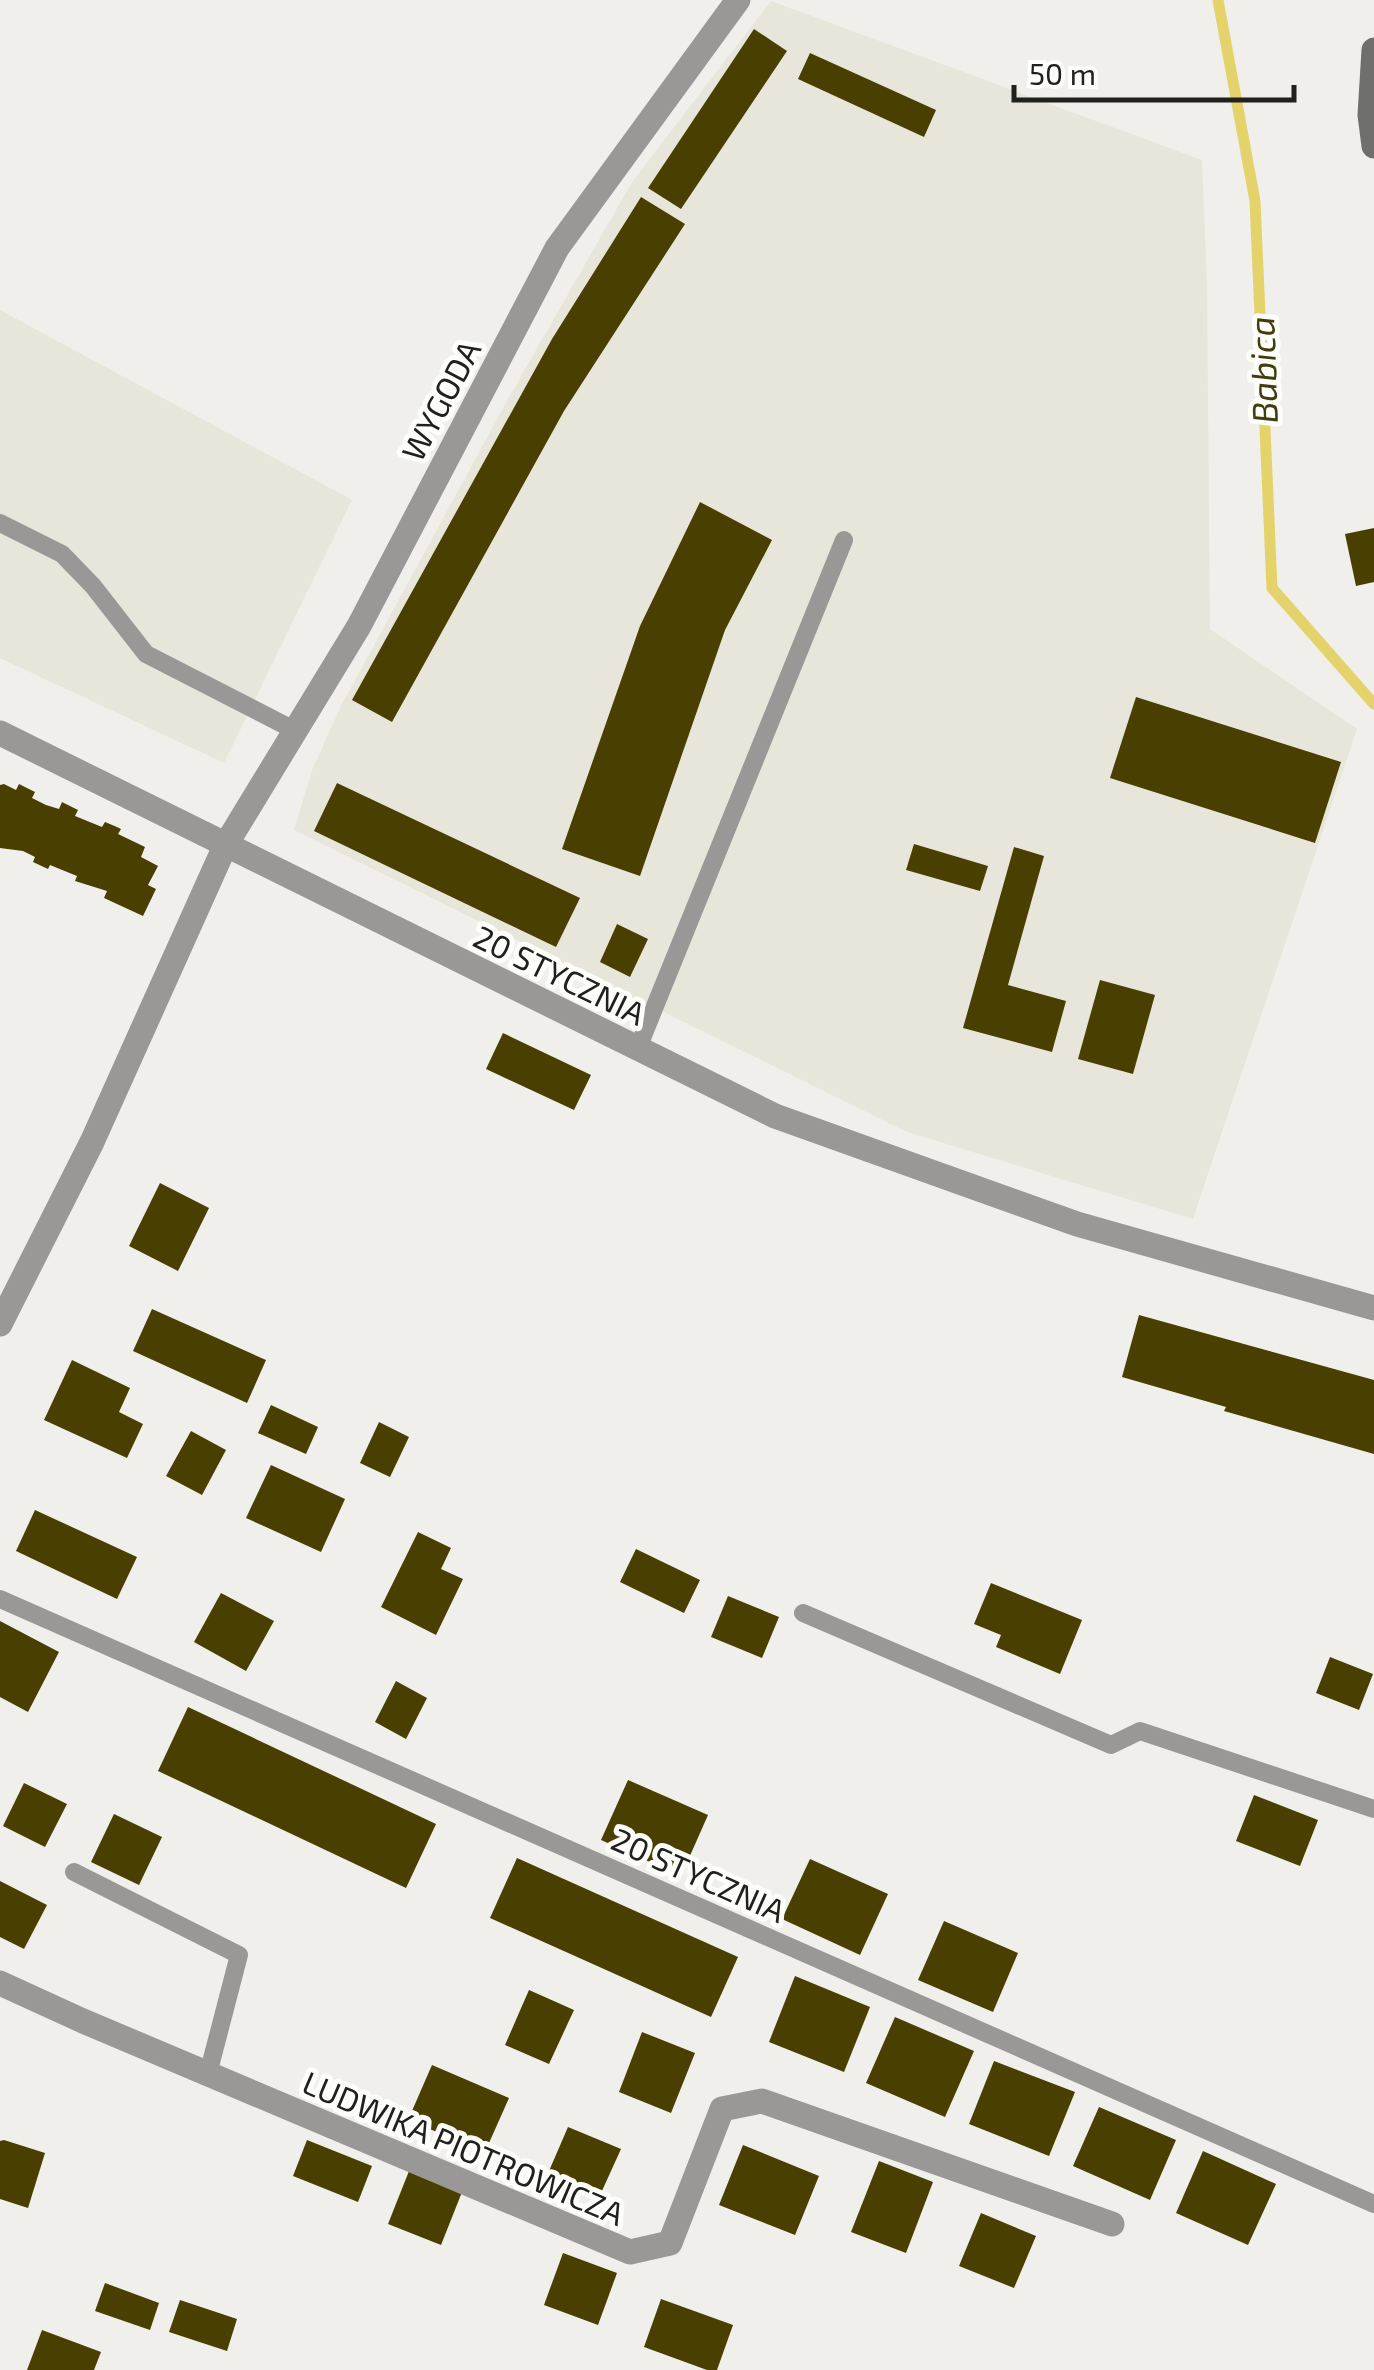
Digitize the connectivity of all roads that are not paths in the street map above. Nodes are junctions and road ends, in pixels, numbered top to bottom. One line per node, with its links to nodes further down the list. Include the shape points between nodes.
1 (738, 0): 6 (street, WYGODA, via 557,248 359,626)
2 (1374, 50): 3 (street)
3 (1374, 146)
4 (0, 523): 6 (lane, via 62,554 146,654)
5 (844, 540): 9 (lane)
6 (296, 731): 8 (street, WYGODA)
7 (0, 733): 8 (street, 20 STYCZNIA)
8 (226, 846): 9 (street, 20 STYCZNIA); 11 (street, via 92,1142)
9 (638, 1048): 10 (street, 20 STYCZNIA, via 774,1116 1077,1224)
10 (1374, 1308)
11 (0, 1324)
12 (0, 1598): 18 (lane, 20 STYCZNIA)
13 (802, 1613): 14 (lane, via 1111,1744 1140,1731)
14 (1374, 1810)
15 (74, 1872): 17 (lane, via 239,1956)
16 (0, 1982): 17 (street, LUDWIKA PIOTROWICZA)
17 (208, 2074): 19 (street, LUDWIKA PIOTROWICZA, via 630,2252 670,2243 722,2109 762,2101)
18 (1374, 2204)
19 (1112, 2224)

